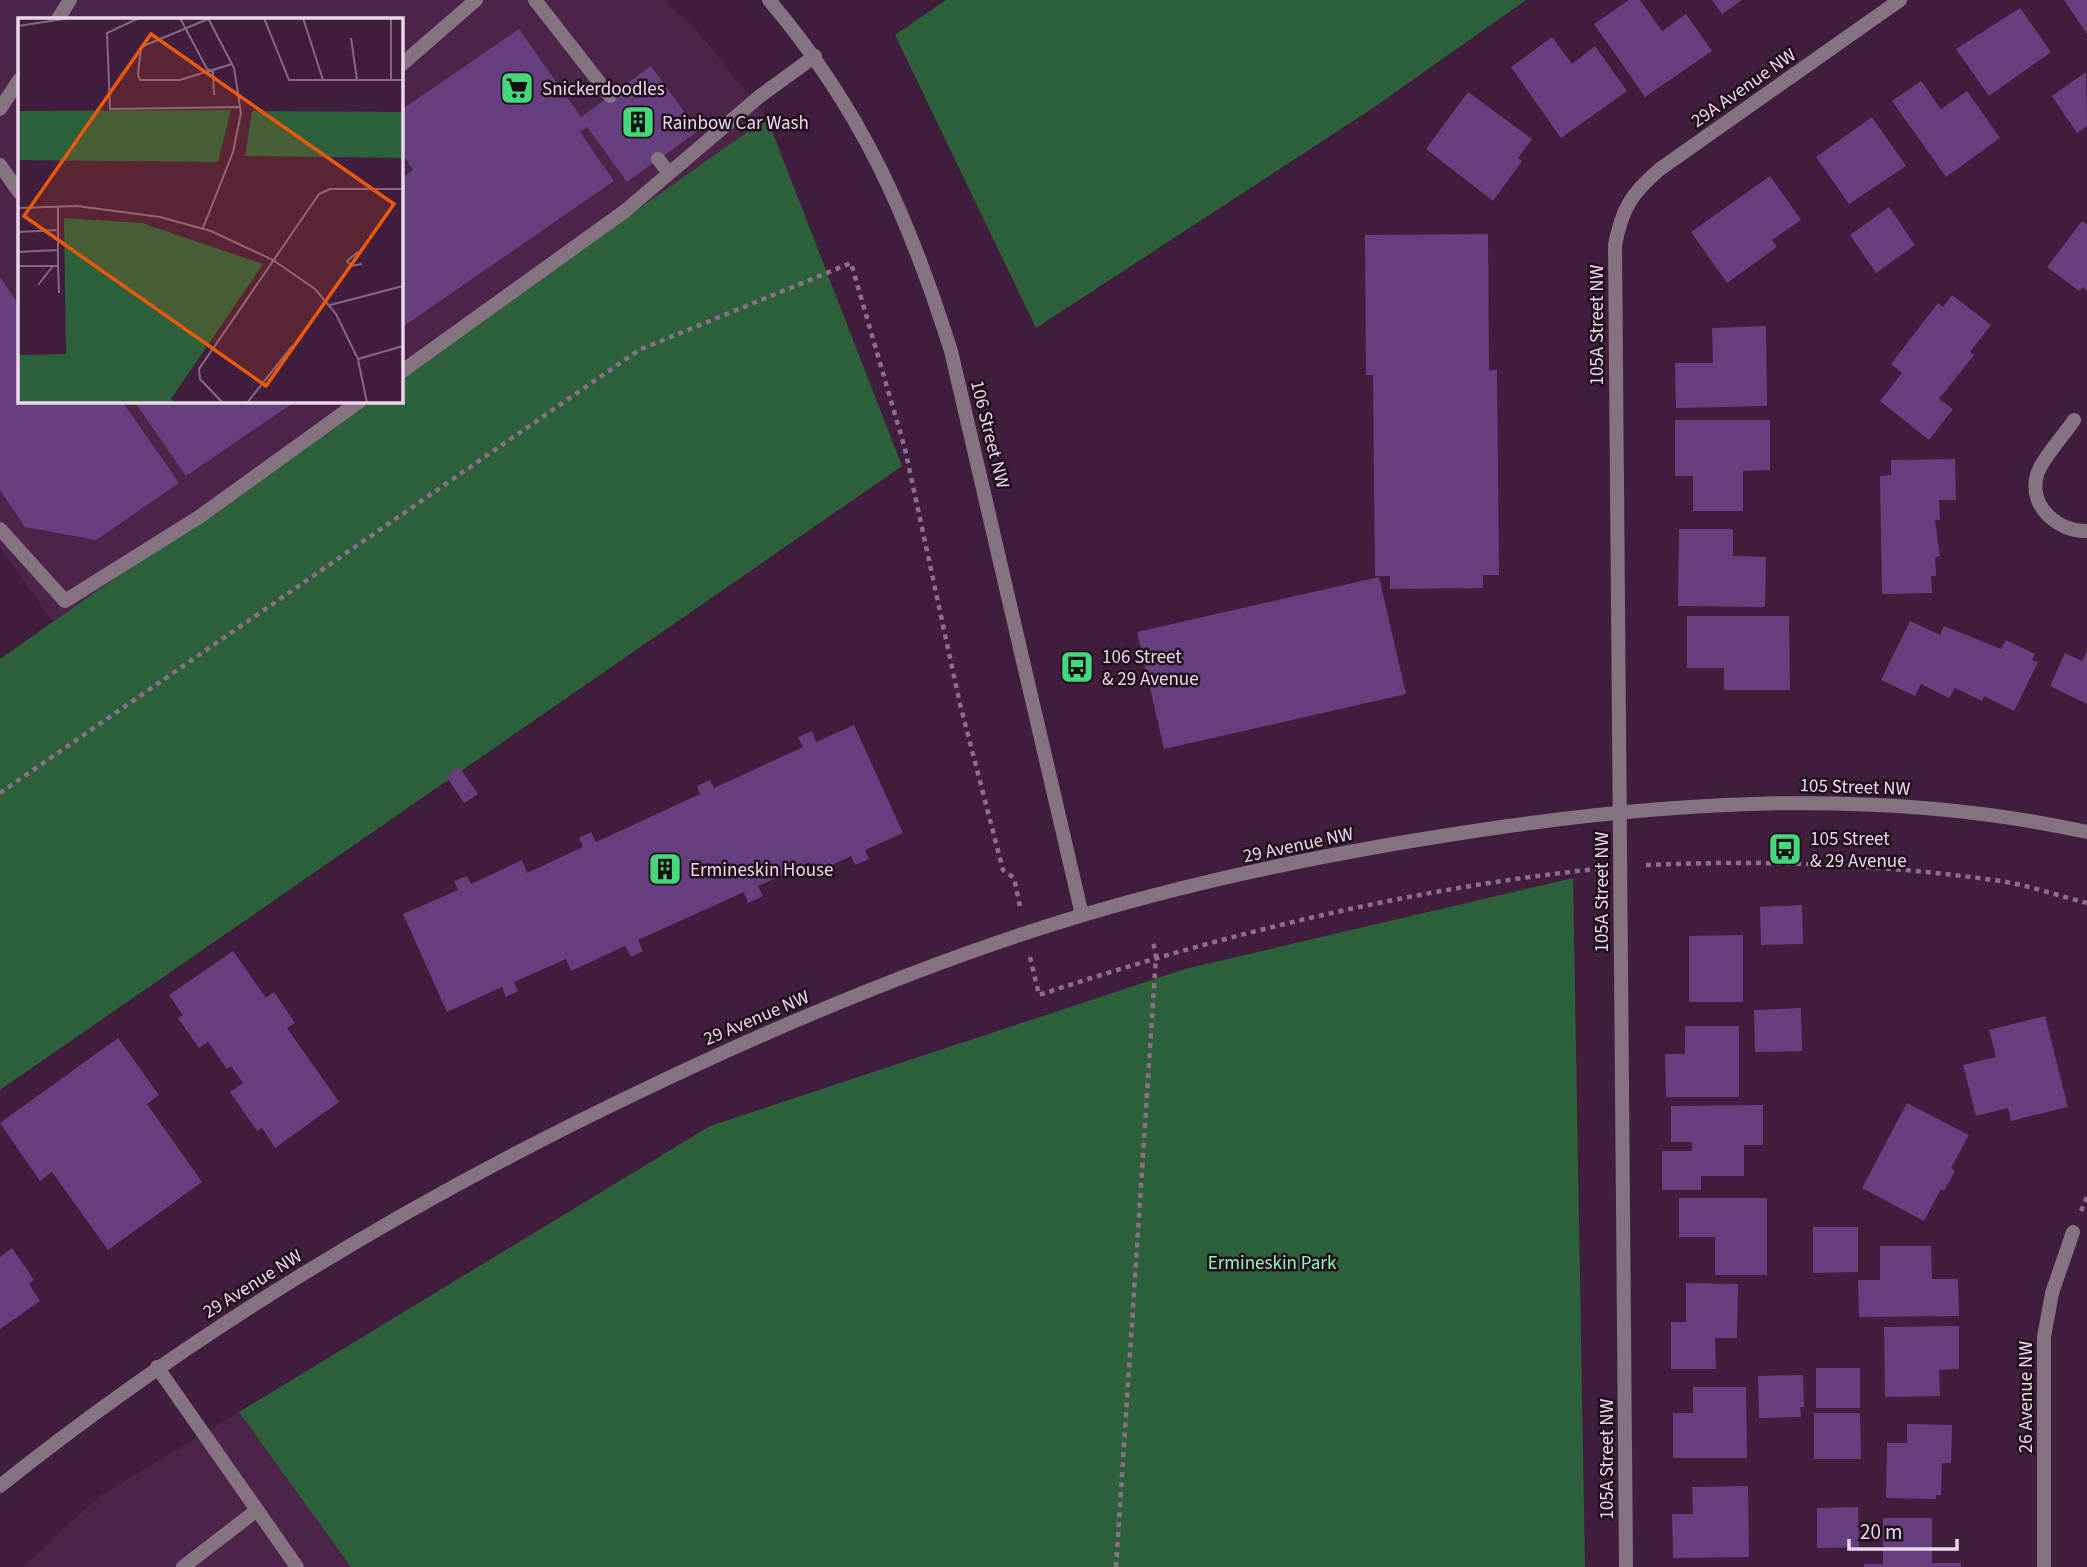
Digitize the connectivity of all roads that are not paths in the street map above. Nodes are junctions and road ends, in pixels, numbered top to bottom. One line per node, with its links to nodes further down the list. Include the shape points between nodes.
1 (70, 0): 6 (street)
2 (476, 0): 8 (street)
3 (535, 0): 10 (street)
4 (769, 0): 7 (street, 106 Street NW)
5 (1900, 0): 16 (street, 29A Avenue NW, via 1660,169)
6 (59, 18)
7 (815, 57): 14 (street); 24 (street, 106 Street NW, via 867,138 908,224 951,351)
8 (402, 64)
9 (18, 82): 11 (street)
10 (610, 96)
11 (0, 109)
12 (658, 159): 14 (street)
13 (0, 165): 15 (street)
14 (668, 173): 17 (street, via 625,211)
15 (18, 191)
16 (1620, 216): 22 (street, 105A Street NW, via 1614,273)
17 (402, 371)
18 (359, 402): 20 (street, via 199,517 65,601)
19 (2074, 420): 21 (street, via 2037,474 2037,497 2048,518 2072,531)
20 (0, 529)
21 (2087, 531)
22 (1620, 811): 23 (street, 105 Street NW, via 1774,803 1891,805 1979,812); 24 (street, 29 Avenue NW, via 1334,855); 31 (street, 105A Street NW)
23 (2087, 832)
24 (1082, 915): 26 (street, 29 Avenue NW, via 793,1021 603,1109 425,1202)
25 (2073, 1232): 32 (street, 26 Avenue NW, via 2052,1293 2044,1337)
26 (157, 1367): 27 (street, 29 Avenue NW); 28 (street)
27 (0, 1486)
28 (257, 1510): 29 (street); 30 (street)
29 (183, 1567)
30 (296, 1567)
31 (1626, 1567)
32 (2044, 1567)

